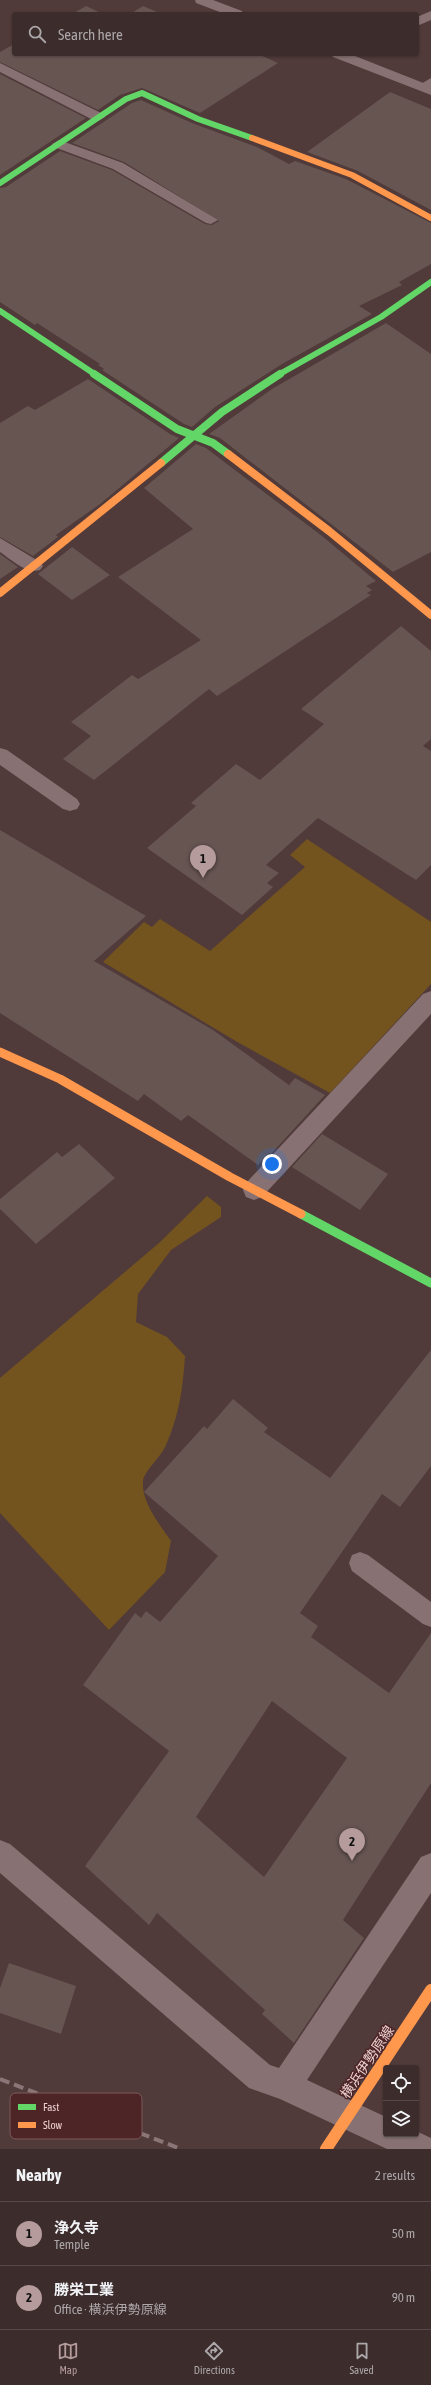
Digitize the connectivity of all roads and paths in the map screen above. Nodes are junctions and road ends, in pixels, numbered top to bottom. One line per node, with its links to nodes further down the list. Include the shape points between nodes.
1 (208, 1): 2 (street)
2 (233, 12)
3 (431, 15): 4 (street)
4 (419, 21)
5 (348, 56): 7 (street)
6 (0, 67): 8 (street)
7 (428, 87)
8 (98, 117): 9 (street); 11 (street, via 126,99 142,93 198,119 352,175)
9 (59, 144): 10 (street); 12 (street, via 118,166)
10 (0, 183)
11 (431, 218)
12 (211, 220)
13 (431, 282): 15 (street, via 381,317 289,368 222,412)
14 (0, 311): 15 (street, via 177,429)
15 (194, 437): 17 (street, via 107,510); 19 (street, via 213,443 329,531)
16 (0, 544): 17 (street)
17 (34, 566): 18 (street)
18 (0, 593)
19 (431, 616)
20 (0, 755): 21 (street)
21 (70, 804)
22 (431, 1000): 24 (street)
23 (0, 1052): 24 (street, via 60,1079)
24 (254, 1190): 25 (street)
25 (431, 1283)
26 (360, 1563): 27 (lane)
27 (431, 1616)
28 (0, 1854): 31 (street, via 260,2077)
29 (431, 1867): 31 (street)
30 (431, 1990): 34 (street, 横浜伊勢原線, bridge)
31 (285, 2086): 32 (street)
32 (383, 2132)
33 (395, 2137): 35 (street)
34 (326, 2149)
35 (421, 2149)

